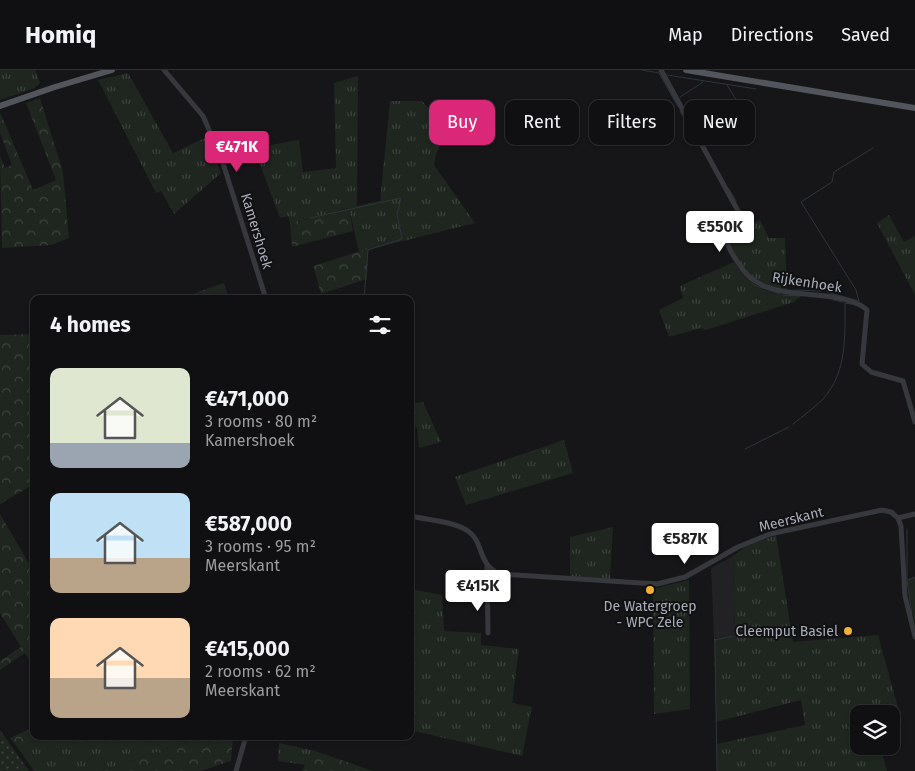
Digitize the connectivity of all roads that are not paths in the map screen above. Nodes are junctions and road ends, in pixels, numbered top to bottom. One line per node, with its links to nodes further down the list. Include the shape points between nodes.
1 (112, 70): 5 (main road)
2 (164, 70): 7 (street, Kamershoek, via 204,116 221,157)
3 (661, 70): 8 (street, Rijkenhoek, via 738,211 738,227 727,241 727,246 741,268 756,283 774,290 830,296 862,305 867,310 862,364 871,372 903,382)
4 (686, 70): 6 (main road)
5 (0, 106)
6 (915, 108)
7 (265, 295)
8 (915, 422)
9 (915, 514): 11 (street)
10 (414, 517): 12 (street, via 468,531)
11 (898, 518): 12 (street, Meerskant, via 882,510 770,534 738,547 685,577 657,584 500,574); 14 (street, via 907,606)
12 (488, 566): 13 (street)
13 (488, 633)
14 (915, 637)
15 (245, 740): 16 (street)
16 (236, 771)

